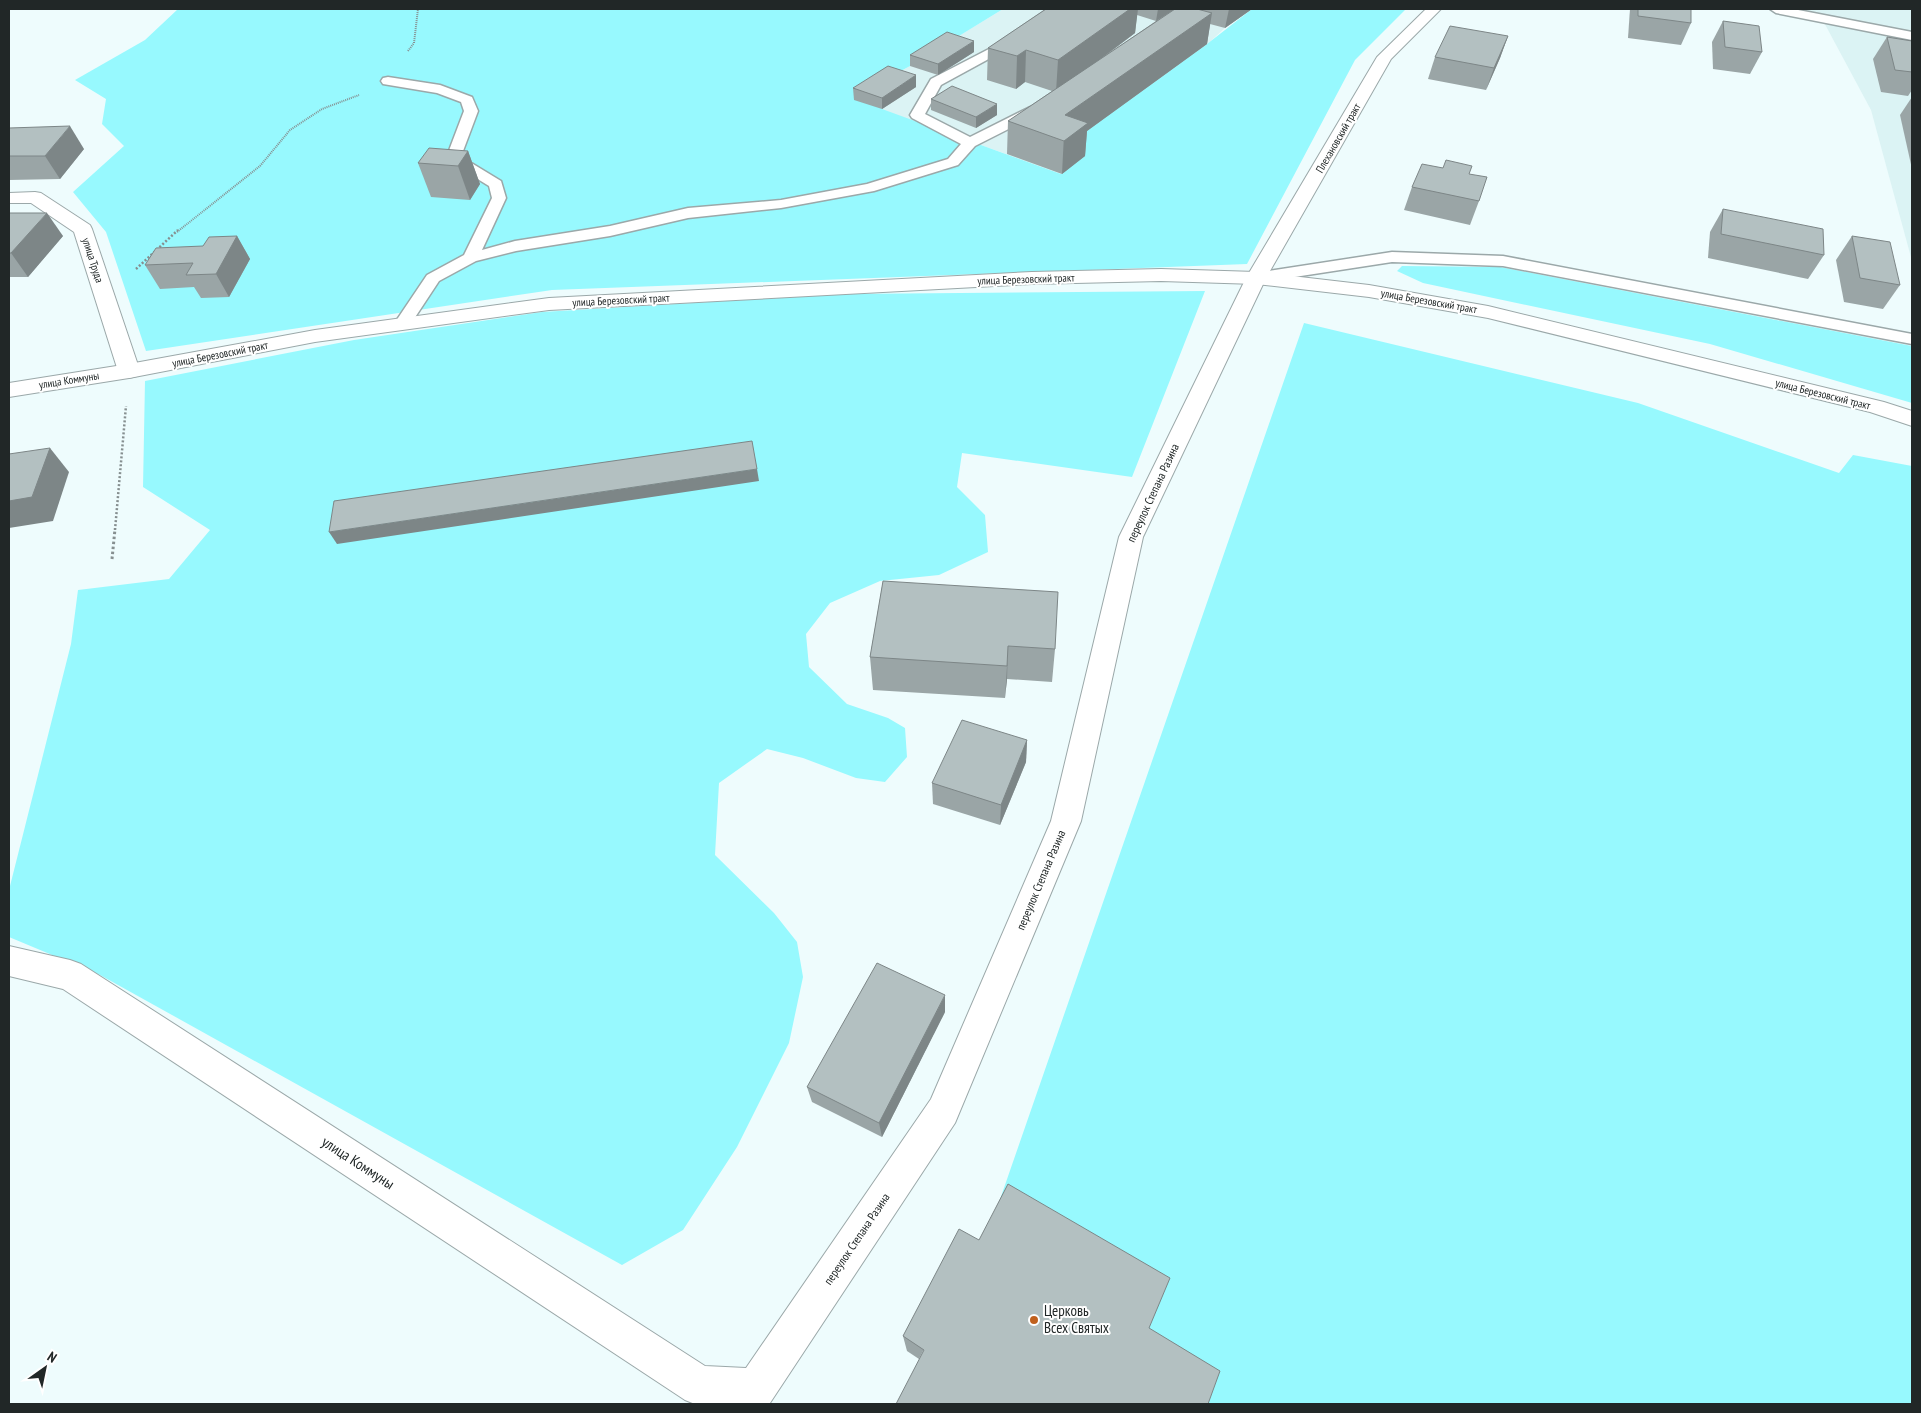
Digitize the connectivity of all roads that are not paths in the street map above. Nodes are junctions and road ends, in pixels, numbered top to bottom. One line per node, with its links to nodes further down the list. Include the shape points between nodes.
1 (1434, 9): 11 (street, Плехановский тракт, via 1385,57)
2 (1776, 9): 3 (lane)
3 (1826, 14): 5 (lane)
4 (1029, 32): 8 (lane, via 936,82 917,115)
5 (1912, 36)
6 (388, 80): 10 (lane, via 440,89 467,100 471,111 452,161 468,166 496,184 500,198)
7 (1051, 101): 8 (lane)
8 (970, 143): 10 (lane, via 953,162 869,188 781,204 688,213 610,231 515,246)
9 (9, 198): 14 (street, улица Труда, via 35,197 83,230)
10 (470, 258): 12 (lane, via 433,278)
11 (1256, 278): 12 (street, улица Березовский тракт, via 1151,276 848,287 549,304); 13 (lane, via 1392,257 1503,261); 16 (street, улица Березовский тракт, via 1369,291 1488,312 1876,407); 18 (street, переулок Степана Разина, via 1131,537 1066,821 943,1111 756,1389)
12 (402, 324): 14 (street, улица Березовский тракт, via 315,336)
13 (1912, 339)
14 (129, 371): 15 (street, улица Коммуны)
15 (9, 390)
16 (1912, 419)
17 (9, 961): 18 (street, улица Коммуны, via 70,976)
18 (699, 1386)

